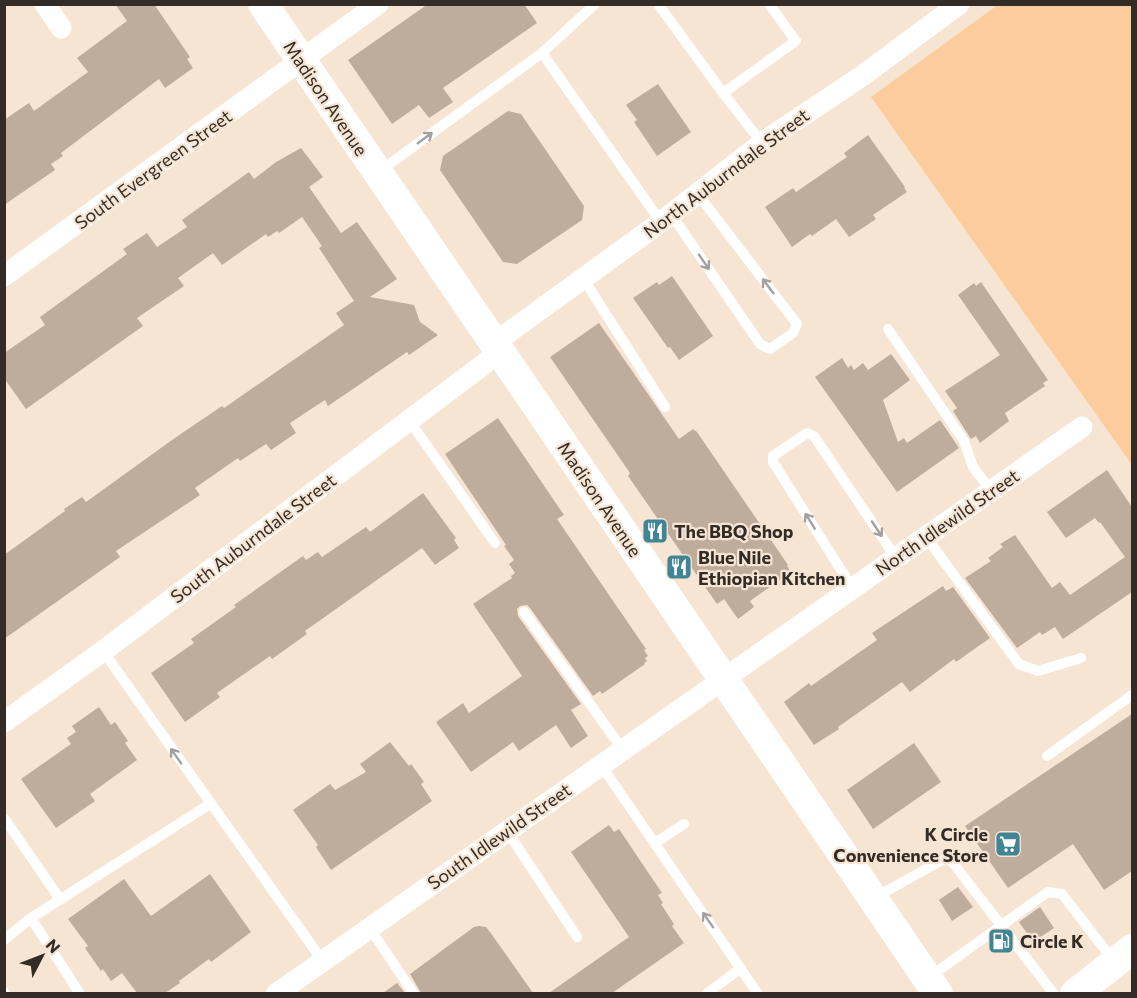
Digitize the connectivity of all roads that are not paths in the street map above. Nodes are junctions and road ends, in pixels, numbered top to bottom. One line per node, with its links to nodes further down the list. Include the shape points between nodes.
1 (45, 4): 8 (street)
2 (263, 4): 10 (street, Madison Avenue)
3 (378, 4): 10 (street, South Evergreen Street)
4 (595, 4): 9 (lane)
5 (658, 4): 11 (lane)
6 (769, 4): 11 (lane, via 796,41)
7 (959, 4): 12 (street, North Auburndale Street)
8 (61, 28)
9 (542, 53): 13 (lane, one-way to 9); 15 (lane)
10 (301, 61): 13 (street, Madison Avenue); 16 (street, South Evergreen Street)
11 (723, 93): 12 (lane)
12 (762, 143): 14 (street, North Auburndale Street)
13 (378, 173): 19 (street, Madison Avenue)
14 (697, 193): 15 (street, North Auburndale Street); 15 (lane, one-way to 14, via 760,344 770,349 793,333 797,324)
15 (666, 218): 17 (street, North Auburndale Street)
16 (4, 276)
17 (583, 278): 19 (street, North Auburndale Street); 20 (lane)
18 (888, 329): 23 (lane, via 964,441 973,467)
19 (497, 348): 21 (street, South Auburndale Street); 31 (street, Madison Avenue)
20 (665, 407)
21 (409, 420): 25 (lane); 29 (street, South Auburndale Street)
22 (1082, 427): 23 (street, North Idlewild Street)
23 (991, 491): 24 (street, North Idlewild Street)
24 (926, 537): 26 (street, North Idlewild Street); 30 (lane, via 1019,664 1038,671)
25 (495, 543)
26 (896, 558): 27 (street, North Idlewild Street); 27 (lane, one-way to 26, via 773,462 773,456 807,433 814,436)
27 (853, 589): 31 (street, North Idlewild Street)
28 (524, 612): 34 (lane)
29 (103, 651): 33 (street, South Auburndale Street); 37 (lane, one-way to 29)
30 (1082, 658)
31 (722, 678): 34 (street, South Idlewild Street); 42 (street, Madison Avenue)
32 (1132, 695): 35 (lane)
33 (4, 723)
34 (623, 750): 36 (street, South Idlewild Street)
35 (1047, 756)
36 (601, 765): 40 (street, South Idlewild Street); 41 (lane)
37 (210, 804): 43 (lane); 50 (lane)
38 (4, 818): 43 (lane)
39 (684, 824): 41 (lane)
40 (507, 831): 46 (street, South Idlewild Street); 47 (lane)
41 (655, 843): 51 (lane, one-way to 41)
42 (874, 898): 45 (lane, via 946,858); 52 (street, Madison Avenue)
43 (60, 899): 44 (lane)
44 (31, 918): 48 (lane); 54 (lane)
45 (1001, 924): 49 (lane, via 1048,892 1062,894); 52 (lane); 58 (lane)
46 (369, 927): 50 (street, South Idlewild Street); 55 (lane)
47 (577, 937)
48 (4, 940)
49 (1124, 956): 59 (street)
50 (322, 960): 53 (street, South Idlewild Street)
51 (741, 968): 56 (lane); 57 (lane)
52 (933, 986)
53 (288, 990)
54 (80, 993)
55 (414, 993)
56 (706, 993)
57 (758, 993)
58 (1054, 993)
59 (1075, 993)

